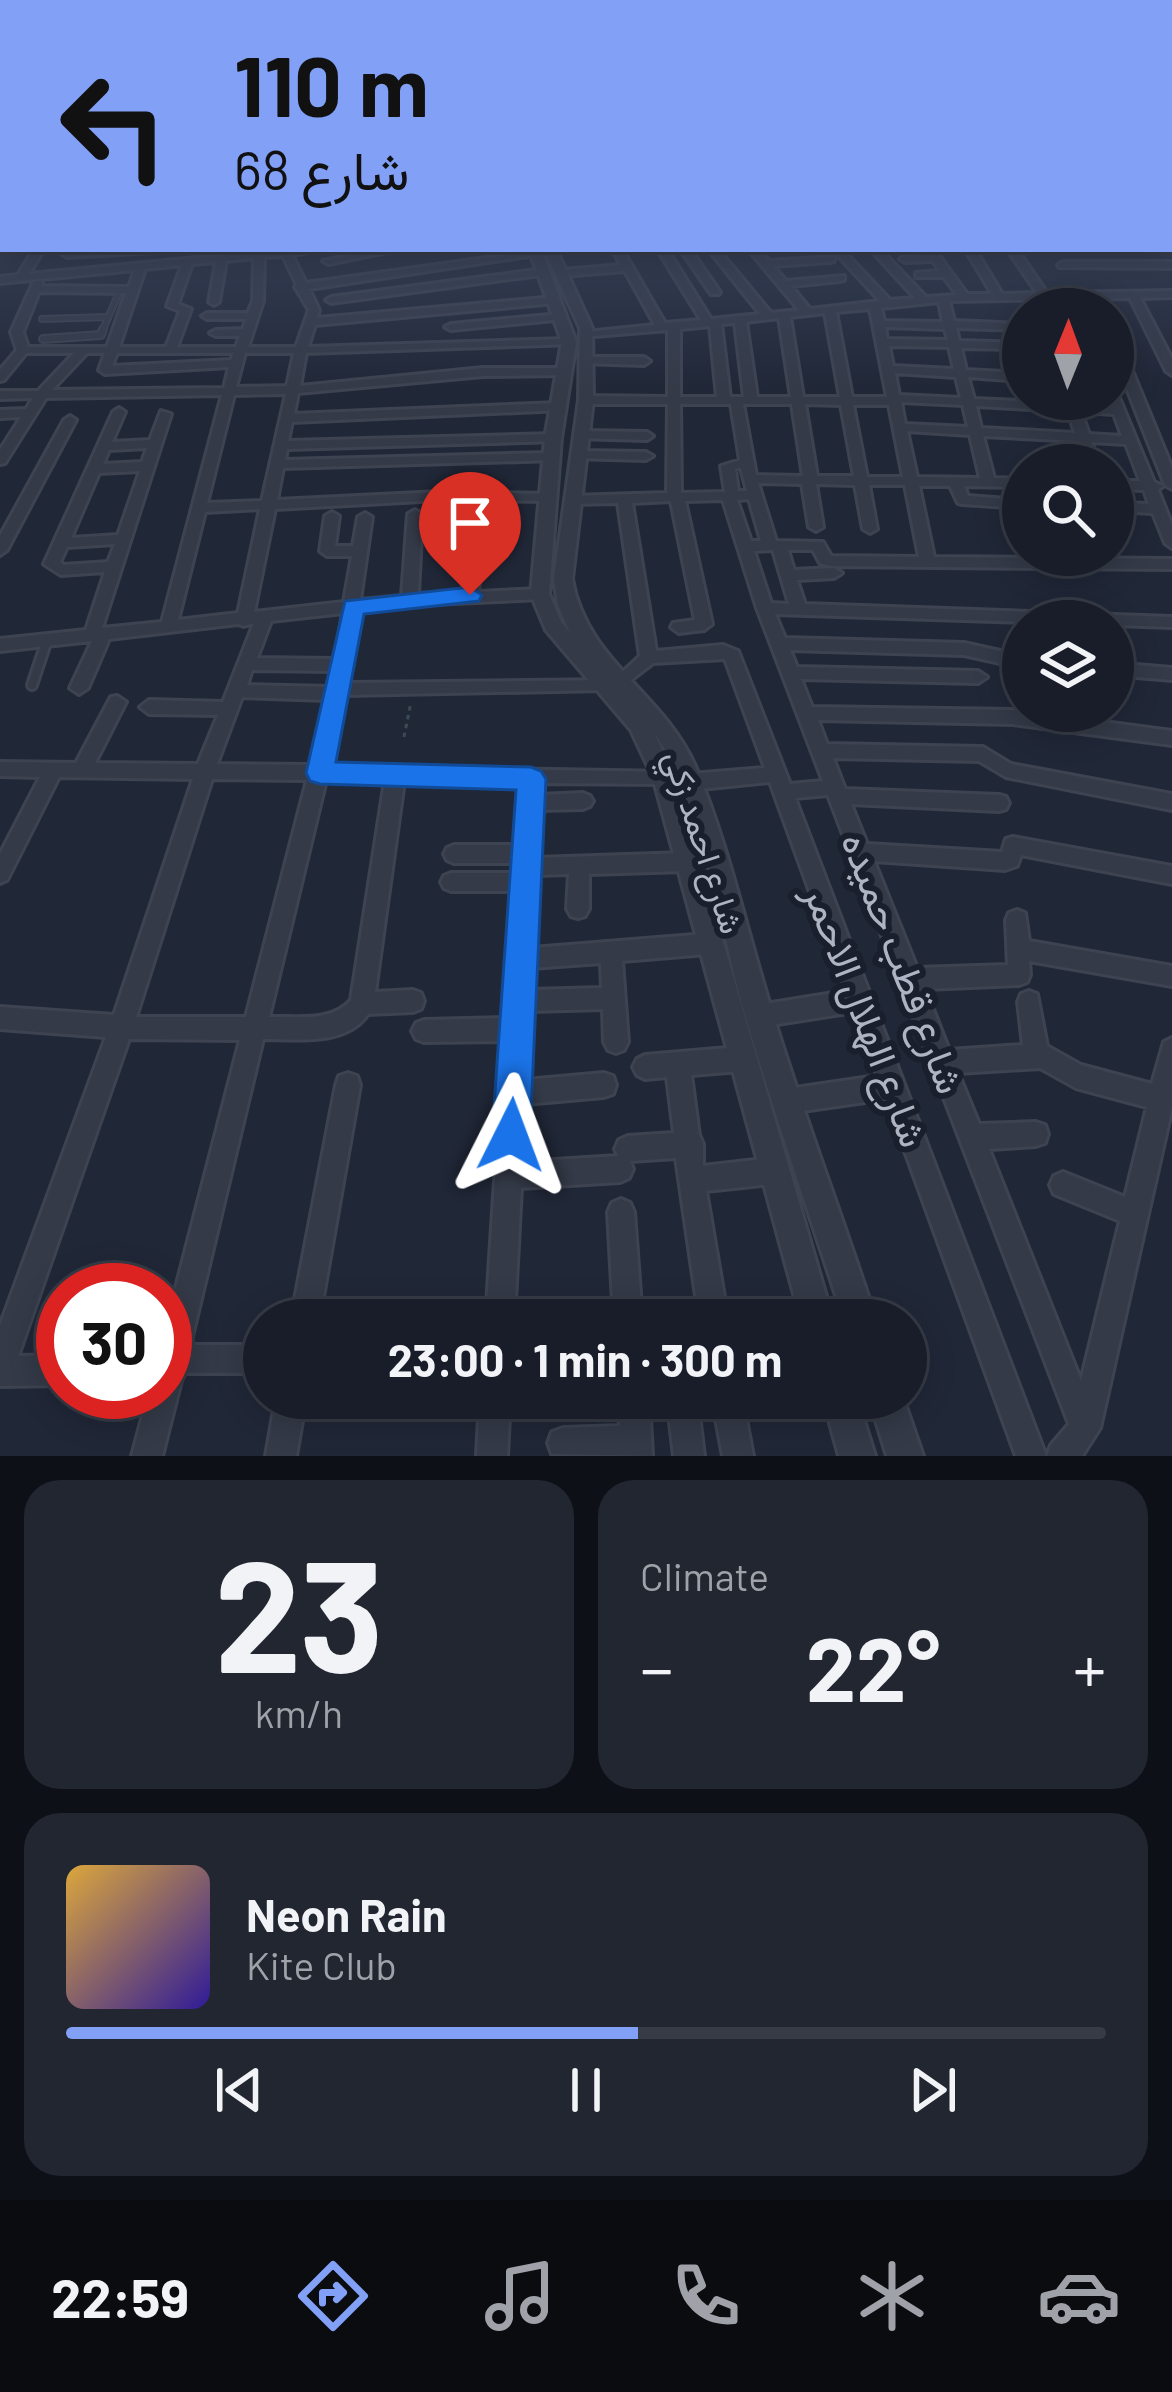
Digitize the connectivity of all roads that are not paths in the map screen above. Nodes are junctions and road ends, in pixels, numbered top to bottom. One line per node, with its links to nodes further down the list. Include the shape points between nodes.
1 (36, 254): 36 (street)
2 (114, 254): 30 (street)
3 (207, 254): 23 (street)
4 (294, 254): 38 (street)
5 (369, 254): 22 (street)
6 (470, 254): 38 (street)
7 (620, 254): 28 (street)
8 (665, 254): 34 (street)
9 (688, 254): 31 (street)
10 (718, 254): 71 (street)
11 (757, 254): 25 (street)
12 (833, 254): 25 (street); 60 (street)
13 (880, 254): 56 (street)
14 (932, 254): 19 (street); 32 (street)
15 (973, 254): 49 (street)
16 (1015, 254): 41 (street)
17 (1062, 254): 27 (street)
18 (253, 255): 21 (street); 63 (street)
19 (904, 259)
20 (546, 260): 28 (street); 38 (street); 45 (street); 62 (street, شارع احمد زكي); 89 (street, شارع احمد زكي, via 584,315)
21 (221, 261): 23 (street); 54 (street)
22 (328, 261)
23 (206, 263): 26 (street)
24 (1172, 263): 27 (street)
25 (766, 264): 40 (street)
26 (187, 265): 29 (street); 53 (street)
27 (1063, 266): 42 (street)
28 (628, 268): 82 (street)
29 (140, 269): 30 (street); 44 (street)
30 (107, 272): 39 (street)
31 (702, 274): 34 (street); 46 (street)
32 (947, 274): 33 (street); 51 (street)
33 (920, 275)
34 (679, 276): 76 (street)
35 (840, 278): 40 (street)
36 (21, 279): 37 (street); 39 (street)
37 (0, 280)
38 (297, 282): 75 (street, via 313,306)
39 (38, 283): 43 (street); 88 (street)
40 (783, 284): 68 (street)
41 (1032, 288)
42 (1072, 288)
43 (87, 289): 44 (street); 59 (street)
44 (126, 290): 72 (lane); 99 (street)
45 (420, 290): 55 (street); 65 (street)
46 (715, 292)
47 (1134, 294): 48 (street)
48 (1167, 294): 69 (street)
49 (998, 296): 51 (street); 52 (street)
50 (1134, 296): 67 (street)
51 (964, 297): 57 (street)
52 (1002, 297)
53 (174, 299): 54 (street); 100 (street, via 186,310)
54 (217, 300): 63 (street)
55 (331, 300)
56 (922, 300): 57 (street); 60 (street)
57 (944, 301): 58 (street); 79 (street)
58 (1002, 302)
59 (79, 304)
60 (882, 305): 64 (street); 78 (street)
61 (488, 306): 62 (street); 65 (street); 77 (street)
62 (558, 309): 77 (street); 89 (street, شارع احمد زكي)
63 (255, 310): 70 (street); 84 (street)
64 (830, 310): 68 (street); 122 (street)
65 (424, 311): 75 (street)
66 (1134, 311): 67 (street)
67 (1142, 311): 108 (street)
68 (808, 313): 71 (street)
69 (1172, 314)
70 (207, 316)
71 (776, 316): 74 (street); 120 (street)
72 (108, 317): 73 (lane); 90 (lane, via 97,337)
73 (41, 319)
74 (740, 320): 76 (street); 119 (street)
75 (310, 322): 101 (street)
76 (711, 323): 82 (street); 119 (street)
77 (492, 324): 81 (street); 93 (street)
78 (879, 324): 79 (street); 91 (street)
79 (950, 325): 80 (street); 92 (street)
80 (1002, 326)
81 (451, 327)
82 (668, 327): 89 (street); 118 (street)
83 (389, 329): 95 (street)
84 (248, 332): 86 (street); 102 (street)
85 (350, 332): 96 (street)
86 (216, 333)
87 (0, 336): 88 (street)
88 (17, 336): 97 (street)
89 (578, 338): 93 (street); 103 (street, شارع احمد زكي); 109 (street, شارع احمد زكي)
90 (44, 340)
91 (882, 342): 92 (street); 106 (street)
92 (955, 344): 94 (street); 110 (street)
93 (497, 345): 95 (street)
94 (1002, 345)
95 (387, 348): 96 (street)
96 (352, 349): 101 (street); 105 (street)
97 (23, 350): 98 (street); 107 (street)
98 (84, 350): 99 (street); 115 (street)
99 (111, 350): 100 (street); 102 (street, via 105,370)
100 (170, 350): 102 (street)
101 (301, 350): 102 (street); 112 (street)
102 (238, 357): 114 (street)
103 (586, 361): 104 (street); 117 (street, شارع احمد زكي)
104 (644, 361)
105 (353, 369)
106 (888, 369): 110 (street); 121 (street)
107 (3, 370)
108 (1172, 371)
109 (563, 372): 112 (street); 125 (street, شارع احمد زكي)
110 (962, 373): 111 (street); 123 (street)
111 (1002, 375)
112 (292, 390): 114 (street); 130 (street)
113 (1134, 391): 162 (street)
114 (231, 392): 115 (street); 170 (street)
115 (42, 394): 116 (street); 127 (street)
116 (0, 395)
117 (586, 400): 118 (street); 144 (street, شارع احمد زكي)
118 (674, 400): 119 (street); 164 (street)
119 (737, 400): 120 (street); 153 (street)
120 (797, 400): 122 (street); 154 (street)
121 (894, 400): 122 (street); 123 (street); 134 (street)
122 (848, 401): 155 (street)
123 (968, 401): 124 (street); 135 (street)
124 (1002, 401)
125 (558, 407): 130 (street); 146 (street, شارع احمد زكي)
126 (118, 412): 145 (street)
127 (30, 413): 128 (street); 136 (street)
128 (0, 414)
129 (165, 414): 141 (street)
130 (286, 418): 143 (street)
131 (70, 420): 185 (street)
132 (1078, 420): 139 (street)
133 (1121, 420): 140 (street)
134 (899, 427): 135 (street); 156 (street)
135 (976, 431): 139 (street); 158 (street)
136 (17, 433): 137 (street); 148 (street)
137 (0, 434)
138 (647, 436): 144 (street)
139 (1084, 438): 140 (street); 142 (street)
140 (1129, 440): 161 (street)
141 (155, 444): 145 (street); 151 (street)
142 (1086, 444)
143 (280, 445): 146 (street); 150 (street)
144 (580, 445): 147 (street); 167 (street, شارع احمد زكي)
145 (105, 446): 152 (street)
146 (552, 448): 150 (street); 165 (street, شارع احمد زكي)
147 (646, 456)
148 (0, 460)
149 (952, 460): 157 (street)
150 (276, 464): 169 (street)
151 (148, 466): 152 (street); 178 (street)
152 (94, 469): 179 (street)
153 (750, 479): 154 (street); 163 (street); 163 (street, via 728,466); 184 (street)
154 (809, 480): 155 (street); 176 (street)
155 (864, 481): 156 (street); 177 (street)
156 (910, 482): 157 (street); 188 (street)
157 (957, 482): 158 (street); 168 (street, via 963,500)
158 (988, 483): 159 (street)
159 (1002, 483)
160 (1134, 485): 161 (street)
161 (1149, 485): 162 (street); 173 (street)
162 (1172, 486)
163 (730, 495): 164 (street); 183 (street, شارع قطب حميده)
164 (675, 497): 166 (street); 199 (street, via 704,620)
165 (547, 498): 169 (street); 191 (street, شارع احمد زكي)
166 (624, 499): 167 (street); 206 (street)
167 (572, 500): 211 (street, شارع احمد زكي, via 566,607)
168 (1002, 503)
169 (268, 504): 170 (street); 197 (street)
170 (200, 508): 200 (street)
171 (1134, 510): 173 (street)
172 (416, 514): 193 (street)
173 (1164, 514): 180 (street)
174 (332, 516): 181 (street, via 327,551)
175 (365, 517): 181 (street)
176 (816, 527)
177 (870, 529)
178 (124, 539): 179 (street); 187 (street)
179 (61, 543): 187 (street, via 56,570)
180 (1172, 543)
181 (361, 544): 194 (street)
182 (476, 545): 192 (street)
183 (745, 546): 184 (street); 195 (street, شارع قطب حميده)
184 (774, 546): 188 (street, via 813,545 830,561); 190 (street)
185 (0, 550)
186 (1172, 563): 188 (street)
187 (114, 567): 201 (street)
188 (940, 567)
189 (834, 574): 190 (street)
190 (788, 575): 196 (street)
191 (540, 594): 192 (street); 211 (street, شارع احمد زكي, via 553,625)
192 (470, 595): 193 (street)
193 (410, 600): 194 (street)
194 (353, 607): 197 (street); 213 (street)
195 (765, 608): 196 (street); 203 (street, شارع قطب حميده)
196 (799, 609): 198 (street)
197 (254, 620): 200 (street); 207 (street)
198 (1172, 622)
199 (680, 627)
200 (169, 628): 201 (street)
201 (97, 635): 202 (street); 215 (street)
202 (47, 640): 204 (street); 214 (lane)
203 (779, 644): 205 (street); 209 (street, شارع قطب حميده)
204 (0, 645)
205 (1002, 657)
206 (649, 658): 211 (street); 230 (street, شارع الهلال الاحمر, via 729,652)
207 (249, 664): 213 (street); 216 (street)
208 (1134, 671): 210 (street)
209 (790, 673): 212 (street); 219 (street, شارع قطب حميده)
210 (1172, 674)
211 (609, 676): 213 (street, via 414,688); 228 (street, شارع احمد زكي); 229 (street, شارع احمد زكي, via 663,726)
212 (978, 677)
213 (340, 682): 216 (street); 226 (street)
214 (32, 685)
215 (80, 688)
216 (234, 700): 218 (street); 225 (street)
217 (117, 702): 224 (street)
218 (149, 707)
219 (806, 713): 220 (street, via 1013,717); 221 (street, شارع قطب حميده)
220 (1172, 737)
221 (820, 751): 232 (street, شارع قطب حميده); 234 (street, via 983,754 1006,770)
222 (54, 768): 223 (street); 224 (street); 236 (street)
223 (0, 769)
224 (82, 769): 225 (street)
225 (205, 771): 226 (street); 262 (street)
226 (320, 773): 227 (street); 263 (street)
227 (396, 774): 231 (street); 259 (street)
228 (664, 777): 231 (street); 240 (street, شارع احمد زكي)
229 (691, 782): 230 (street); 260 (street, شارع احمد زكي)
230 (779, 783): 232 (street); 255 (street, شارع الهلال الاحمر)
231 (531, 791): 233 (street); 242 (street)
232 (836, 791): 235 (street); 238 (street, شارع قطب حميده)
233 (583, 801)
234 (1172, 802)
235 (999, 803)
236 (24, 827): 237 (street); 243 (street)
237 (0, 828)
238 (860, 852): 244 (street, via 1005,861 1018,845); 253 (street, شارع قطب حميده)
239 (454, 854): 242 (street)
240 (686, 862): 241 (street); 248 (street, شارع احمد زكي)
241 (579, 866): 242 (street); 246 (street)
242 (526, 868): 245 (street); 251 (street)
243 (0, 874)
244 (1172, 875)
245 (451, 882)
246 (578, 909)
247 (1017, 920): 249 (street)
248 (707, 944): 250 (street, شارع احمد زكي); 269 (street, شارع احمد زكي)
249 (1020, 949): 252 (street); 253 (street, via 1019,975 1011,978)
250 (611, 952): 251 (street, شارع احمد زكي); 254 (street)
251 (521, 958): 257 (street)
252 (1172, 976)
253 (909, 979): 270 (street, شارع قطب حميده)
254 (614, 998): 257 (street); 266 (street)
255 (860, 1000): 260 (street); 275 (street, شارع الهلال الاحمر)
256 (413, 1001): 259 (street)
257 (518, 1001): 264 (street)
258 (1029, 1002): 268 (street)
259 (362, 1003): 263 (street, via 332,1028)
260 (759, 1016): 278 (street, شارع احمد زكي)
261 (0, 1018): 262 (street)
262 (122, 1026): 263 (street); 296 (street)
263 (256, 1029): 288 (street)
264 (516, 1029): 265 (street); 276 (street)
265 (424, 1031)
266 (616, 1042)
267 (1172, 1050): 277 (street)
268 (1036, 1055): 270 (street); 277 (street, via 1076,1076)
269 (740, 1059): 271 (street); 282 (street, شارع احمد زكي)
270 (941, 1062): 280 (street, شارع قطب حميده)
271 (678, 1065): 272 (street); 281 (street)
272 (645, 1067)
273 (348, 1085): 289 (street)
274 (604, 1085): 276 (street)
275 (892, 1086): 278 (street); 316 (street, شارع الهلال الاحمر)
276 (513, 1093): 283 (street)
277 (1163, 1099): 287 (street)
278 (788, 1102): 294 (street, شارع احمد زكي)
279 (1036, 1134): 280 (street)
280 (971, 1137): 306 (street, شارع قطب حميده)
281 (690, 1144): 283 (street); 284 (street)
282 (772, 1171): 284 (street); 293 (street, شارع احمد زكي)
283 (508, 1176): 290 (street)
284 (693, 1180): 292 (street)
285 (1063, 1185): 287 (street)
286 (621, 1213): 291 (street)
287 (1136, 1214): 306 (street)
288 (192, 1278)
289 (309, 1299)
290 (501, 1299)
291 (627, 1299)
292 (710, 1299)
293 (811, 1299)
294 (853, 1299)
295 (243, 1362): 298 (street)
296 (0, 1368): 297 (street)
297 (36, 1369)
298 (192, 1371)
299 (156, 1419): 309 (street)
300 (287, 1419): 310 (street)
301 (494, 1419): 311 (street)
302 (685, 1419): 312 (street)
303 (731, 1419): 313 (street)
304 (846, 1419): 314 (street)
305 (893, 1419): 315 (street)
306 (1084, 1428): 317 (street)
307 (563, 1443): 308 (street)
308 (637, 1448)
309 (147, 1456)
310 (281, 1456)
311 (492, 1456)
312 (689, 1456)
313 (738, 1456)
314 (857, 1456)
315 (905, 1456)
316 (1031, 1456)
317 (1062, 1456)

